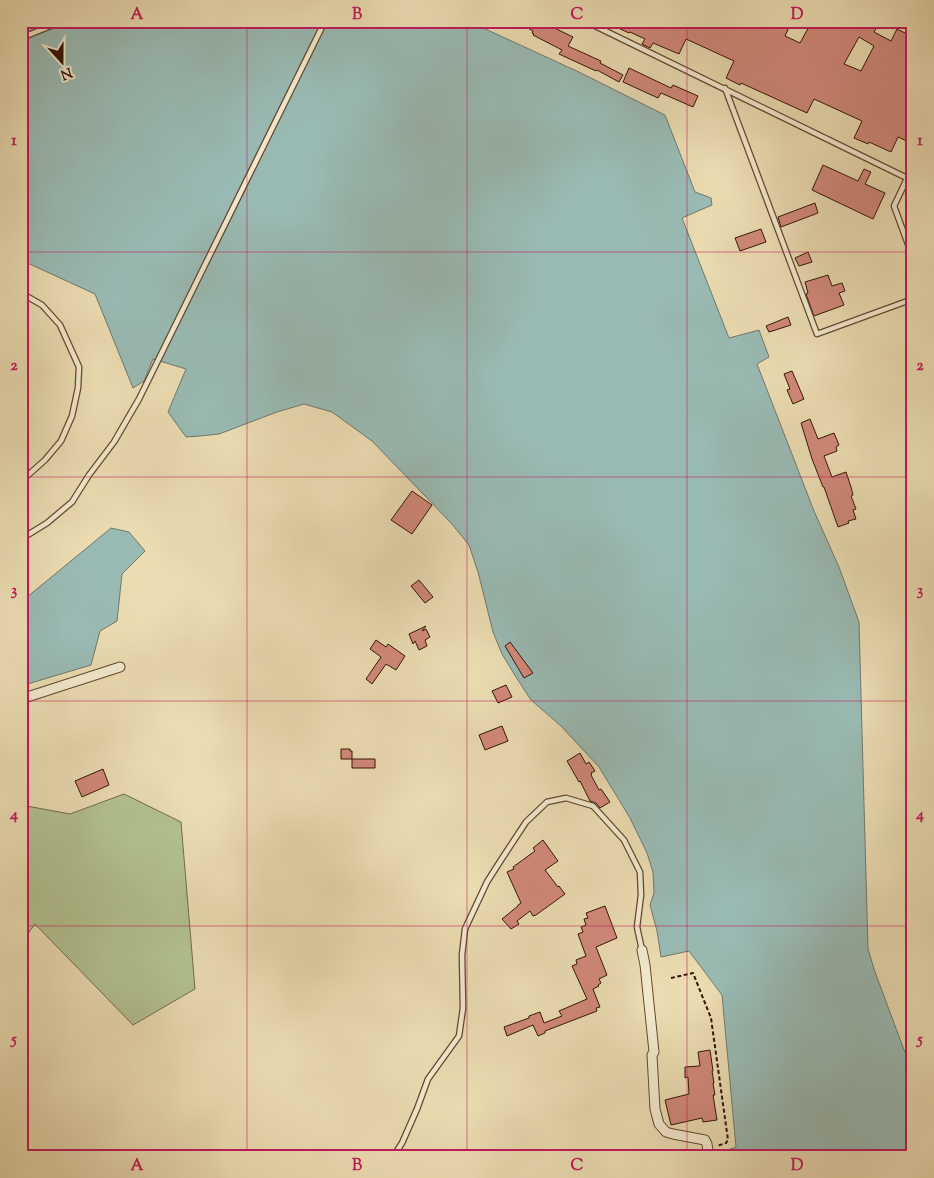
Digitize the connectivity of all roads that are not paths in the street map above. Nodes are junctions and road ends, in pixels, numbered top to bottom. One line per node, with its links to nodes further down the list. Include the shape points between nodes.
1 (63, 21): 4 (lane)
2 (325, 21): 12 (lane, via 139,399 114,442 72,502)
3 (585, 21): 5 (lane)
4 (21, 38)
5 (725, 88): 7 (lane); 10 (lane, via 817,334)
6 (913, 166): 7 (lane)
7 (907, 178): 8 (lane, via 894,206)
8 (913, 258)
9 (21, 293): 11 (lane, via 42,305 60,324 79,367 72,416 60,441 45,460)
10 (913, 299)
11 (21, 479)
12 (21, 540)
13 (120, 667): 14 (street)
14 (21, 699)
15 (642, 950): 16 (street, via 654,1052 654,1109 659,1124 666,1132 705,1140); 17 (lane, via 637,926 640,872 624,840 593,806 566,798 547,802 526,822 501,860 465,929 459,1036 428,1079)
16 (708, 1153)
17 (393, 1157)

